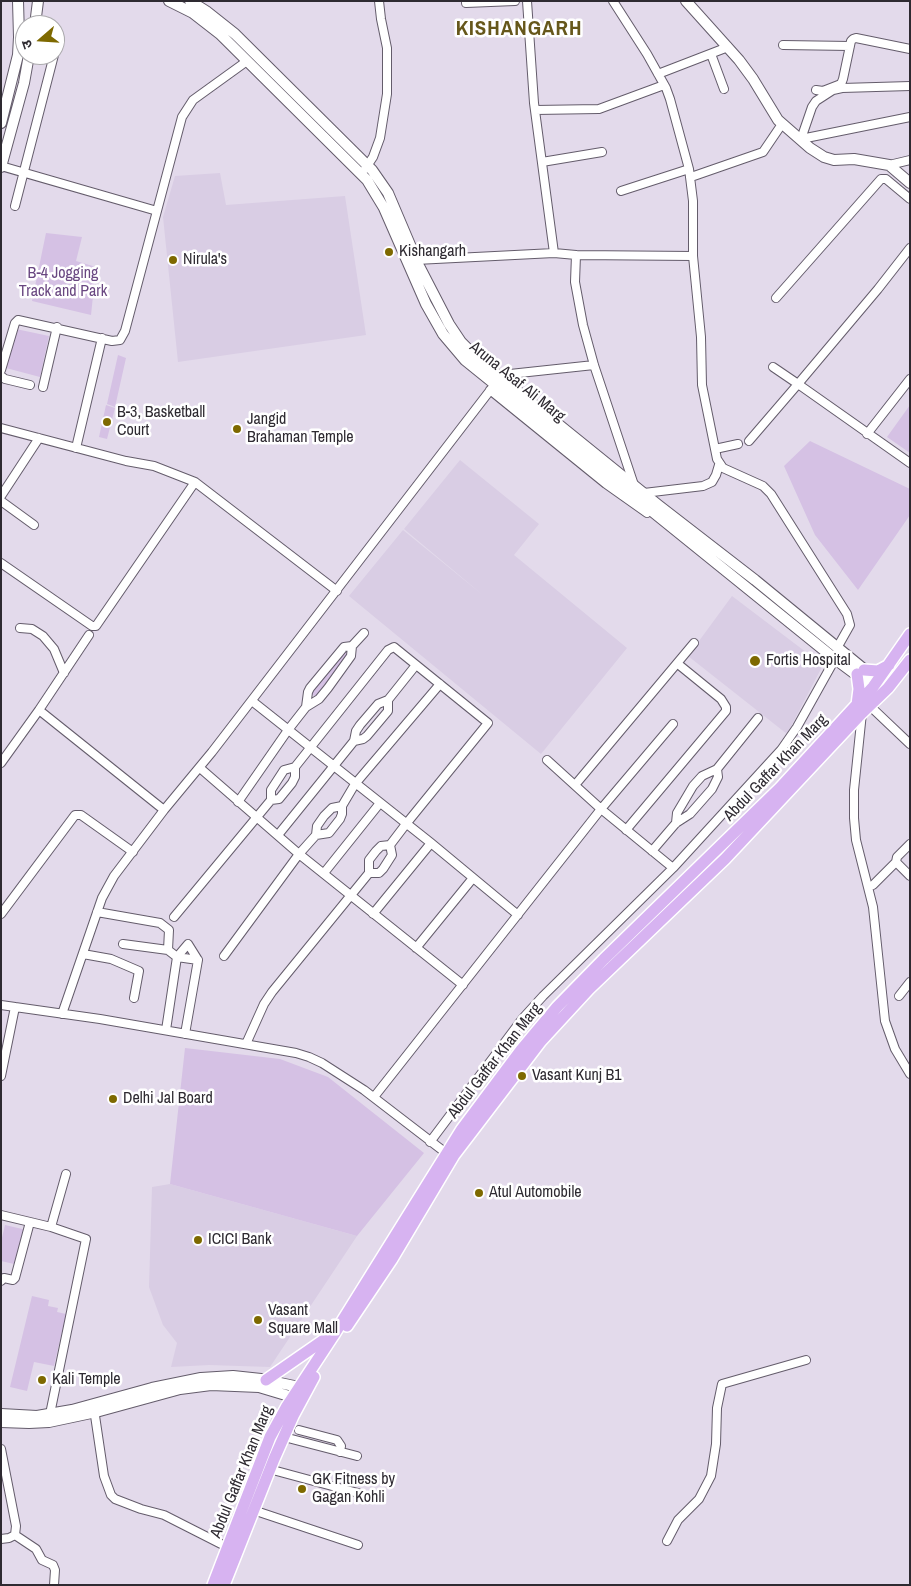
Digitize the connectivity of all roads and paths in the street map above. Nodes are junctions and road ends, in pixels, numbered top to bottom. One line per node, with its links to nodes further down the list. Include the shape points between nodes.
1 (18, 1): 27 (main road, via 18,55)
2 (38, 1): 11 (main road)
3 (169, 1): 17 (main road, Aruna Asaf Ali Marg, via 209,25)
4 (379, 1): 35 (street, via 388,56 387,94 380,138)
5 (515, 1): 10 (street)
6 (527, 1): 25 (street)
7 (613, 1): 20 (street)
8 (686, 1): 14 (main road)
9 (194, 2): 35 (main road, Aruna Asaf Ali Marg, via 235,34)
10 (466, 3)
11 (36, 15)
12 (783, 45): 13 (street)
13 (850, 46): 15 (street, via 856,38); 24 (street, via 841,84)
14 (728, 47): 16 (street); 28 (main road, via 750,74)
15 (910, 49)
16 (711, 54): 20 (street); 23 (street)
17 (247, 61): 35 (main road, Aruna Asaf Ali Marg); 42 (street, via 188,105)
18 (27, 65): 34 (main road)
19 (52, 65): 36 (street)
20 (658, 74): 21 (street)
21 (664, 85): 25 (street, via 599,109); 37 (street)
22 (910, 86): 29 (street, via 833,90 816,101)
23 (724, 89)
24 (816, 90)
25 (535, 110): 32 (street)
26 (910, 117): 29 (street)
27 (1, 123)
28 (782, 124): 29 (main road); 37 (street, via 763,152)
29 (800, 139): 33 (main road, via 816,153 834,160 854,158)
30 (602, 152): 32 (street)
31 (910, 160): 33 (street)
32 (542, 162): 44 (street)
33 (888, 165): 38 (main road)
34 (1, 166): 36 (street)
35 (364, 169): 47 (main road, Aruna Asaf Ali Marg, via 388,193); 56 (main road, Aruna Asaf Ali Marg, via 443,334 465,360)
36 (23, 172): 41 (street); 42 (street)
37 (690, 173): 39 (street); 46 (street)
38 (910, 183)
39 (621, 191)
40 (910, 199): 48 (street, via 886,179 881,179)
41 (15, 206)
42 (157, 211): 50 (street, via 123,336 116,341)
43 (910, 248): 57 (street)
44 (554, 253): 45 (street); 47 (street)
45 (576, 255): 46 (street); 51 (street, via 578,300)
46 (693, 256): 66 (street, via 703,393)
47 (416, 260): 56 (main road, Aruna Asaf Ali Marg, via 449,324)
48 (779, 295)
49 (57, 327): 50 (street); 53 (street, via 16,321); 59 (street)
50 (102, 338): 65 (street)
51 (594, 365): 56 (street, via 510,374); 70 (street)
52 (774, 367): 57 (street)
53 (1, 370)
54 (1, 376): 58 (street)
55 (910, 379): 61 (street)
56 (495, 384): 70 (main road, Aruna Asaf Ali Marg); 76 (street); 77 (street, via 606,484 686,542); 85 (main road, Aruna Asaf Ali Marg)
57 (798, 384): 61 (street); 63 (street)
58 (30, 386)
59 (43, 387)
60 (1, 428): 62 (street)
61 (866, 434): 67 (street)
62 (39, 438): 65 (street); 72 (street)
63 (749, 441)
64 (738, 444): 66 (street)
65 (76, 448): 69 (street, via 154,466)
66 (715, 449): 68 (street)
67 (909, 463)
68 (720, 465): 71 (street, via 712,482 703,486); 84 (street, via 763,486 771,494 847,614 850,625)
69 (194, 482): 75 (street, via 96,626); 76 (street)
70 (634, 485): 71 (main road, Aruna Asaf Ali Marg)
71 (644, 493): 84 (main road, Aruna Asaf Ali Marg)
72 (1, 496)
73 (1, 501): 74 (street)
74 (34, 525)
75 (1, 563)
76 (337, 591): 95 (street)
77 (746, 592)
78 (20, 628): 91 (street, via 32,629 43,636 54,649)
79 (364, 633): 83 (street)
80 (910, 634): 86 (main road)
81 (89, 635): 91 (street)
82 (694, 643): 89 (street)
83 (352, 646): 96 (street, via 352,656 328,688); 96 (street, via 344,647 310,688)
84 (837, 648): 90 (main road, Aruna Asaf Ali Marg)
85 (836, 659): 90 (main road, Aruna Asaf Ali Marg); 132 (street, via 781,750)
86 (893, 660): 90 (main road, via 878,671); 93 (main road)
87 (910, 660): 93 (main road)
88 (416, 664): 92 (street); 94 (street); 104 (street, via 394,647 388,650)
89 (678, 664): 112 (street); 122 (street, via 721,699 726,711)
90 (861, 672): 93 (main road, Aruna Asaf Ali Marg); 97 (main road, via 858,695)
91 (64, 673): 98 (street)
92 (440, 684): 111 (street); 120 (street, via 488,723)
93 (883, 686): 97 (main road)
94 (388, 700): 102 (street, via 378,704 360,725); 102 (street, via 388,711 367,736)
95 (252, 701): 101 (street); 109 (street)
96 (306, 707): 101 (street)
97 (863, 708): 103 (street, via 892,727); 161 (street, via 854,790 856,840 873,907 885,1021 894,1049); 165 (main road, Abdul Gaffar Khan Marg, via 557,1007 510,1064); 174 (main road, Abdul Gaffar Khan Marg, via 725,859 589,989 541,1041 454,1155 370,1294)
98 (39, 710): 106 (street); 118 (street)
99 (758, 718): 110 (street)
100 (673, 724): 117 (street)
101 (288, 730): 104 (street); 114 (street)
102 (354, 741): 107 (street)
103 (910, 744)
104 (310, 748): 107 (street); 108 (street)
105 (547, 760): 112 (street)
106 (1, 763)
107 (333, 766): 111 (street); 123 (street)
108 (295, 767): 113 (street, via 292,783 279,798); 113 (street, via 287,768 280,775 271,790)
109 (200, 768): 114 (street); 118 (street)
110 (717, 769): 121 (street, via 718,777 712,789 690,814); 121 (street, via 702,776 693,786 676,813)
111 (356, 784): 115 (street); 116 (street)
112 (575, 785): 117 (street)
113 (271, 800): 119 (street)
114 (238, 802): 119 (street)
115 (380, 803): 120 (street); 133 (street)
116 (342, 806): 124 (street, via 332,808 324,816 317,826); 124 (street, via 340,819 328,833)
117 (601, 809): 122 (street); 142 (street)
118 (164, 810): 129 (street)
119 (257, 819): 123 (street); 143 (street)
120 (406, 824): 125 (street); 127 (street)
121 (676, 824): 128 (street)
122 (626, 830): 128 (street)
123 (278, 835): 130 (street)
124 (316, 835): 130 (street)
125 (431, 843): 136 (street); 141 (street)
126 (910, 844): 131 (street)
127 (390, 845): 134 (street, via 381,846 372,856 368,864); 134 (street, via 392,855 383,869 380,873)
128 (652, 851): 132 (street)
129 (132, 852): 139 (street, via 108,886); 140 (street, via 77,814)
130 (299, 854): 133 (street); 148 (street)
131 (896, 862): 135 (street); 137 (street)
132 (673, 868): 164 (street, via 543,996)
133 (324, 873): 138 (street)
134 (369, 873): 138 (street)
135 (910, 876)
136 (472, 878): 142 (street); 145 (street)
137 (873, 885)
138 (350, 895): 141 (street); 160 (street, via 268,998)
139 (97, 912): 146 (street, via 160,923 169,930); 147 (street)
140 (1, 914)
141 (373, 914): 145 (street)
142 (518, 915): 152 (street)
143 (174, 917)
144 (123, 944): 146 (street)
145 (416, 948): 152 (street)
146 (168, 950): 149 (street)
147 (83, 954): 154 (street, via 111,959 139,971); 157 (street)
148 (224, 956)
149 (178, 957): 150 (street); 150 (street, via 188,944); 158 (street)
150 (198, 960): 159 (street)
151 (910, 982): 153 (street)
152 (462, 985): 163 (street)
153 (899, 996)
154 (134, 998)
155 (1, 1005): 156 (street)
156 (15, 1007): 157 (street); 162 (street)
157 (62, 1014): 158 (street)
158 (166, 1030): 159 (street)
159 (185, 1034): 160 (street)
160 (246, 1044): 163 (street, via 309,1057)
161 (910, 1074)
162 (1, 1076)
163 (374, 1097): 164 (street)
164 (430, 1142): 165 (street)
165 (446, 1153): 171 (main road, Abdul Gaffar Khan Marg)
166 (66, 1174): 169 (street)
167 (1, 1215): 168 (street)
168 (30, 1222): 169 (street); 170 (street, via 16,1278)
169 (51, 1227): 177 (street, via 84,1238 87,1242)
170 (1, 1281)
171 (335, 1332): 173 (main road); 174 (main road, Abdul Gaffar Khan Marg)
172 (806, 1360): 189 (street, via 722,1384 711,1476 699,1499 678,1520)
173 (266, 1380): 174 (main road); 175 (main road, via 233,1376 189,1379 136,1392)
174 (300, 1394): 175 (main road, via 211,1385); 180 (main road, Abdul Gaffar Khan Marg); 191 (main road, Abdul Gaffar Khan Marg, via 270,1437)
175 (94, 1409): 177 (main road); 178 (main road, via 40,1423); 191 (street, via 104,1476 111,1495 141,1509 164,1515)
176 (1, 1414): 177 (main road)
177 (50, 1414)
178 (1, 1422)
179 (299, 1430): 182 (street, via 338,1440)
180 (284, 1437): 182 (street); 184 (main road, Abdul Gaffar Khan Marg)
181 (1, 1449): 187 (street)
182 (340, 1452): 183 (street)
183 (357, 1456)
184 (270, 1470): 185 (street); 186 (main road, Abdul Gaffar Khan Marg)
185 (358, 1493)
186 (253, 1510): 190 (street); 194 (main road, Abdul Gaffar Khan Marg)
187 (15, 1535): 188 (street); 192 (street, via 52,1565)
188 (1, 1540)
189 (667, 1540)
190 (358, 1545)
191 (229, 1548): 193 (main road, Abdul Gaffar Khan Marg)
192 (54, 1585)
193 (213, 1585)
194 (224, 1585)

